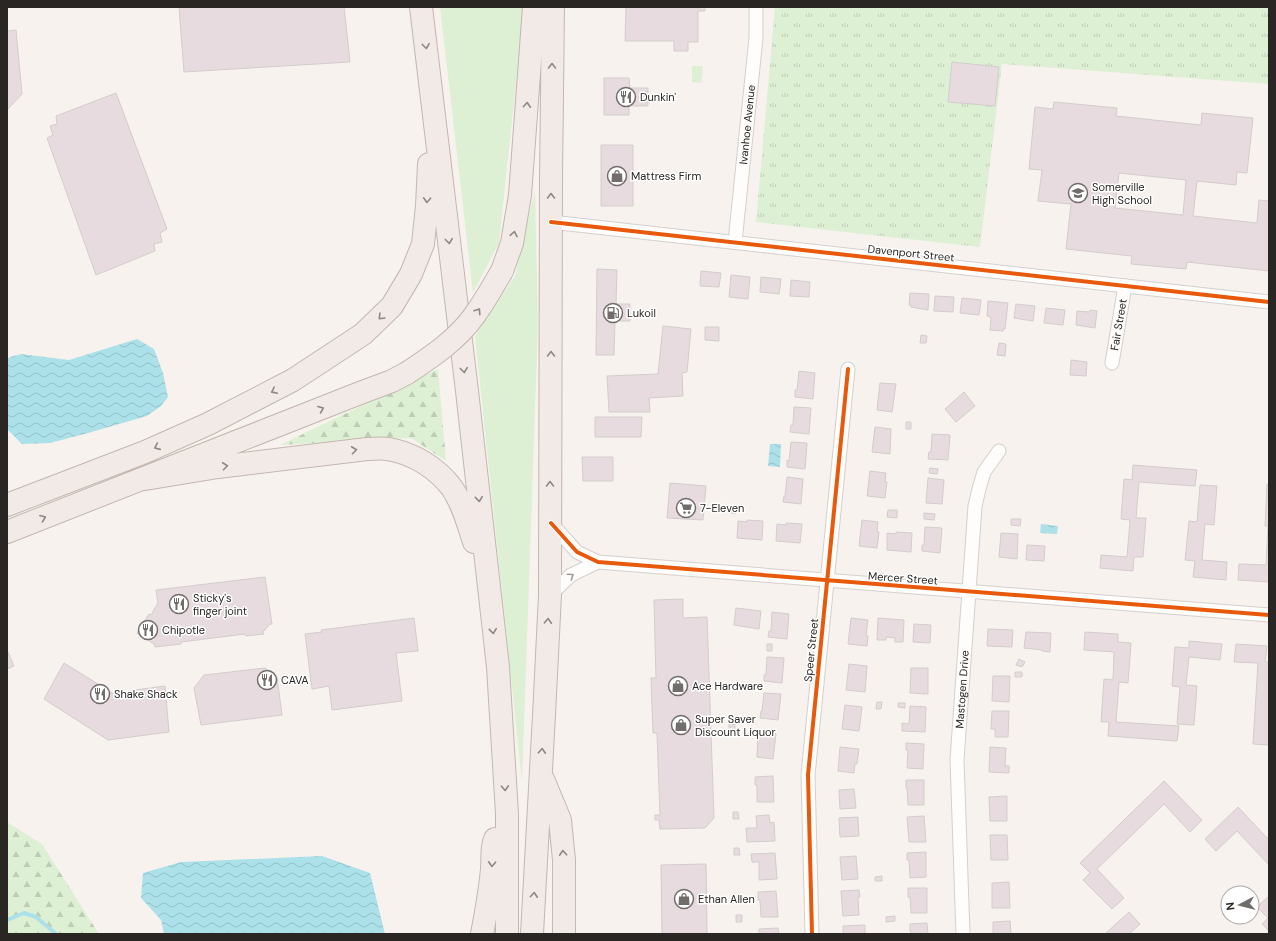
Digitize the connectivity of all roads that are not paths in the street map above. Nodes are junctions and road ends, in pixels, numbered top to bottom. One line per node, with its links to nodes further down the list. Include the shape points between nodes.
1 (421, 7): 5 (highway, one-way to 5)
2 (534, 7): 13 (highway, one-way to 2, bridge, via 407,373 445,346 474,317 502,271 512,243 520,195)
3 (553, 7): 6 (highway, one-way to 3)
4 (756, 7): 7 (street, Ivanhoe Avenue, via 756,38)
5 (432, 105): 14 (highway, one-way to 14, via 423,244 411,274 392,306 378,320 363,334 293,380 208,424 145,452); 19 (highway, one-way to 19)
6 (551, 222): 7 (street, Davenport Street); 15 (highway, one-way to 6)
7 (735, 242): 8 (street, Davenport Street)
8 (1125, 286): 9 (street, Davenport Street); 10 (street, Fair Street)
9 (1269, 302)
10 (1112, 363)
11 (848, 369): 18 (street, Speer Street)
12 (999, 451): 20 (street, Mastogen Drive, via 984,472 975,506)
13 (145, 479): 16 (highway, one-way to 13); 19 (highway, one-way to 19, via 218,467 367,449 387,449 407,454 425,463 452,489 465,514)
14 (7, 505)
15 (551, 523): 17 (street, Mercer Street, via 577,552); 21 (highway)
16 (7, 532)
17 (598, 562): 18 (street, Mercer Street); 21 (street, one-way to 17, via 571,575)
18 (827, 581): 20 (street, Mercer Street); 29 (street, Speer Street, via 808,775)
19 (489, 592): 24 (highway, one-way to 24, via 498,667)
20 (970, 592): 22 (street, Mercer Street); 30 (street, Mastogen Drive, via 958,760)
21 (550, 596): 23 (highway, one-way to 21)
22 (1269, 615)
23 (541, 775): 27 (highway, one-way to 23); 28 (highway, one-way to 23, via 564,860 560,820)
24 (506, 814): 25 (highway, one-way to 25, via 492,845 492,868); 26 (highway)
25 (482, 934)
26 (507, 934)
27 (532, 934)
28 (564, 934)
29 (812, 934)
30 (964, 934)

